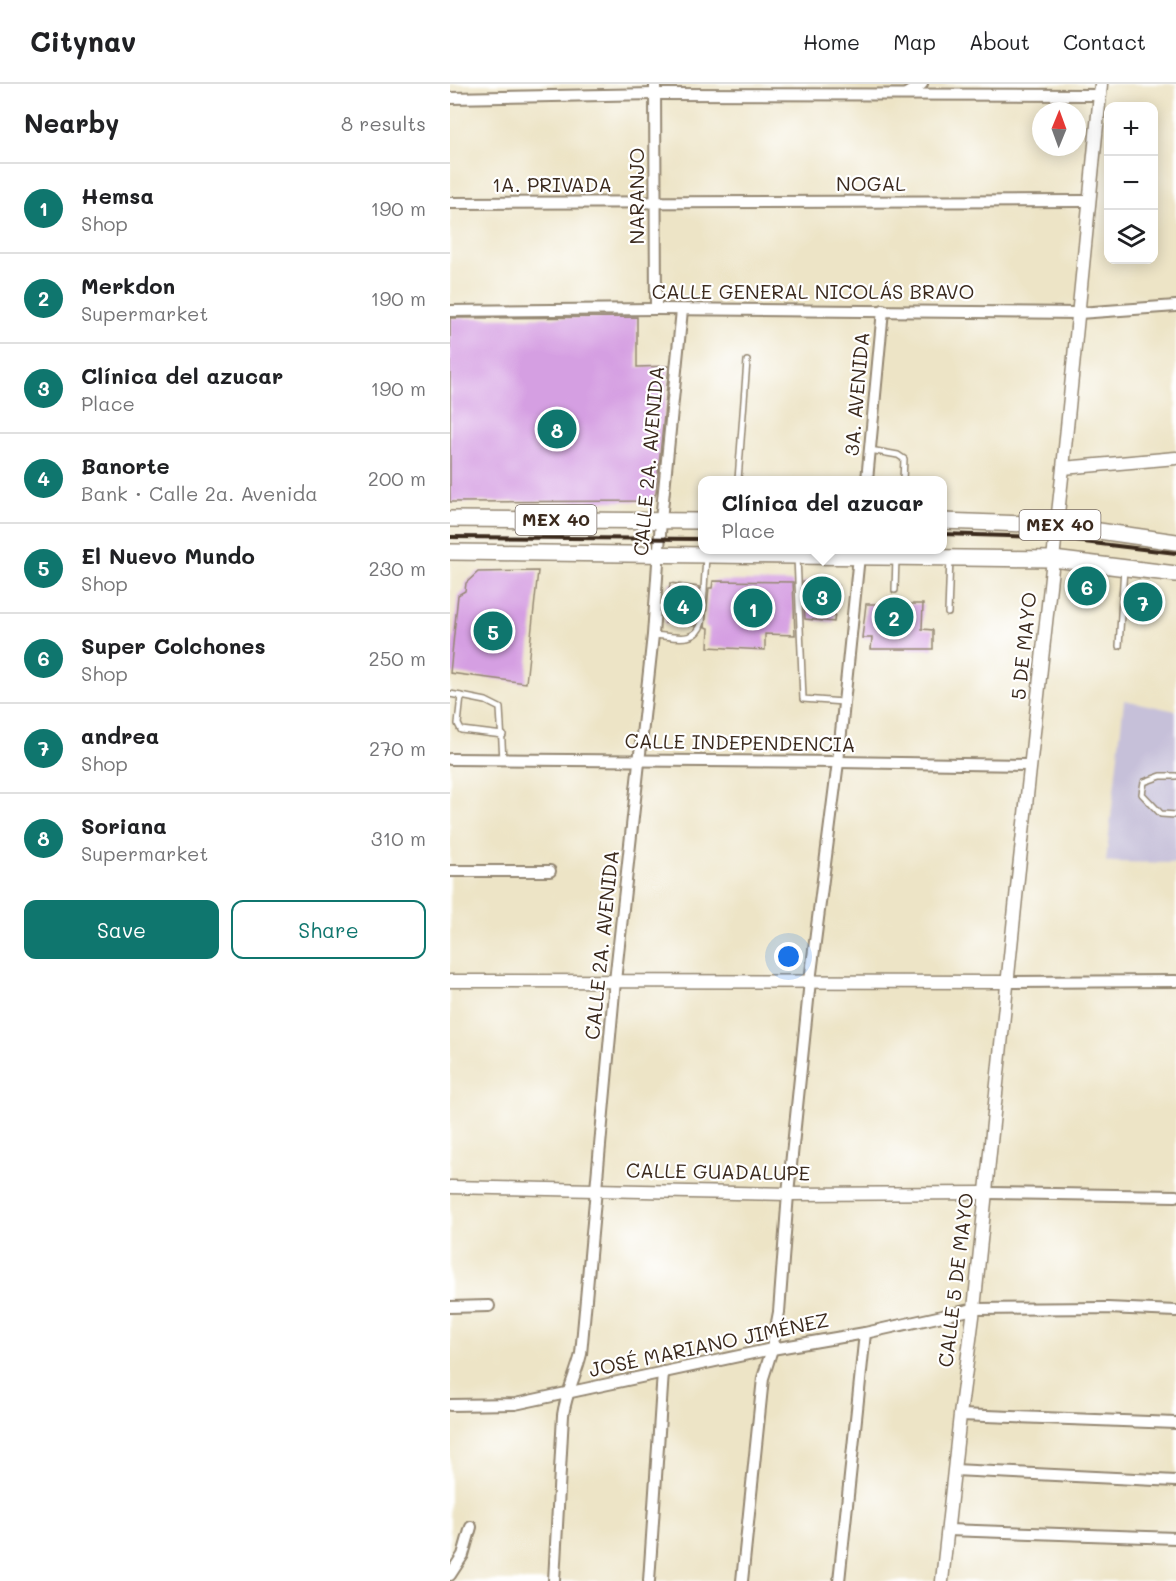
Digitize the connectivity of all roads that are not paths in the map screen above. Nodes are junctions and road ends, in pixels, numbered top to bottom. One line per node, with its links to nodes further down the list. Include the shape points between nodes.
1 (922, 84): 5 (street)
2 (655, 89): 3 (street); 6 (street); 9 (street, NARANJO)
3 (890, 89): 5 (street)
4 (1100, 90): 5 (street); 7 (street)
5 (906, 95)
6 (450, 98)
7 (1088, 201): 9 (street, NOGAL); 15 (street)
8 (450, 203): 9 (street, 1A. PRIVADA)
9 (654, 204): 11 (street, NARANJO)
10 (1176, 306): 15 (street, CALLE GENERAL NICOLÁS BRAVO)
11 (656, 309): 12 (street, CALLE GENERAL NICOLÁS BRAVO); 14 (street, CALLE GENERAL NICOLÁS BRAVO)
12 (682, 310): 13 (street, CALLE GENERAL NICOLÁS BRAVO); 24 (street, CALLE 2A. AVENIDA)
13 (883, 310): 15 (street, CALLE GENERAL NICOLÁS BRAVO); 17 (street, 3A. AVENIDA)
14 (450, 311)
15 (1079, 314): 19 (street, 5 DE MAYO)
16 (747, 361): 20 (lane)
17 (870, 450): 21 (street, 3A. AVENIDA); 22 (lane, via 904,459)
18 (1176, 458): 19 (street)
19 (1063, 468): 27 (street, 5 DE MAYO)
20 (738, 476)
21 (867, 476)
22 (903, 476)
23 (450, 519): 24 (main road, MEX 40)
24 (661, 520): 25 (main road, MEX 40); 30 (street, CALLE 2A. AVENIDA)
25 (698, 520)
26 (947, 521): 27 (main road, MEX 40)
27 (1057, 525): 28 (main road, MEX 40); 36 (street, 5 DE MAYO)
28 (1176, 542)
29 (450, 552): 30 (main road, MEX 40)
30 (659, 555): 31 (main road, MEX 40); 41 (street, CALLE 2A. AVENIDA)
31 (706, 555): 32 (main road, MEX 40); 41 (lane, via 700,631 686,637)
32 (797, 555): 33 (main road, MEX 40); 45 (lane, via 803,699)
33 (859, 556): 34 (main road, MEX 40); 45 (street)
34 (896, 556): 35 (main road, MEX 40); 39 (lane)
35 (950, 557): 36 (main road, MEX 40); 40 (lane)
36 (1053, 559): 37 (main road, MEX 40); 51 (street, 5 DE MAYO)
37 (1125, 567): 38 (main road, MEX 40); 42 (lane)
38 (1176, 574)
39 (895, 590)
40 (948, 613)
41 (653, 635): 49 (street, CALLE 2A. AVENIDA)
42 (1119, 646)
43 (450, 694): 44 (lane)
44 (461, 696): 46 (lane, via 500,708); 46 (lane, via 461,730)
45 (844, 702): 50 (street)
46 (503, 735): 48 (lane)
47 (450, 759): 48 (street, CALLE INDEPENDENCIA)
48 (503, 760): 49 (street, CALLE INDEPENDENCIA)
49 (639, 760): 50 (street, CALLE INDEPENDENCIA); 57 (street, CALLE 2A. AVENIDA)
50 (838, 762): 51 (street, CALLE INDEPENDENCIA); 58 (street)
51 (1030, 765): 60 (street, 5 DE MAYO)
52 (1176, 776): 53 (lane, via 1144,782 1142,794 1161,814)
53 (1176, 815)
54 (450, 871): 55 (street)
55 (550, 871)
56 (450, 981): 57 (street)
57 (615, 981): 58 (street); 62 (street, CALLE 2A. AVENIDA)
58 (810, 981): 60 (street); 64 (street)
59 (1176, 981): 60 (street)
60 (1008, 982): 63 (street, CALLE 5 DE MAYO)
61 (450, 1188): 62 (street, CALLE GUADALUPE)
62 (595, 1190): 64 (street, CALLE GUADALUPE); 73 (street, CALLE 2A. AVENIDA, via 581,1354)
63 (986, 1193): 64 (street, CALLE GUADALUPE); 65 (street); 68 (street, CALLE 5 DE MAYO)
64 (788, 1194): 71 (street, via 779,1312)
65 (1176, 1196)
66 (489, 1306): 67 (street)
67 (450, 1308)
68 (974, 1309): 69 (street, JOSÉ MARIANO JIMÉNEZ); 70 (street, JOSÉ MARIANO JIMÉNEZ); 75 (street, CALLE 5 DE MAYO)
69 (1176, 1311)
70 (865, 1333): 71 (street, JOSÉ MARIANO JIMÉNEZ); 86 (street)
71 (772, 1348): 72 (street, JOSÉ MARIANO JIMÉNEZ); 85 (street, via 763,1378)
72 (663, 1372): 73 (street, JOSÉ MARIANO JIMÉNEZ); 84 (street)
73 (569, 1393): 74 (street, JOSÉ MARIANO JIMÉNEZ, via 515,1404); 83 (street, CALLE 2A. AVENIDA, via 563,1414)
74 (450, 1405)
75 (960, 1415): 76 (street); 77 (street, CALLE 5 DE MAYO)
76 (1176, 1424)
77 (954, 1470): 78 (street); 80 (street, CALLE 5 DE MAYO)
78 (1176, 1481)
79 (471, 1527): 82 (street, via 463,1555)
80 (948, 1530): 81 (street); 87 (street, CALLE 5 DE MAYO)
81 (1176, 1538)
82 (450, 1575)
83 (554, 1581)
84 (649, 1581)
85 (742, 1581)
86 (839, 1581)
87 (942, 1581)

